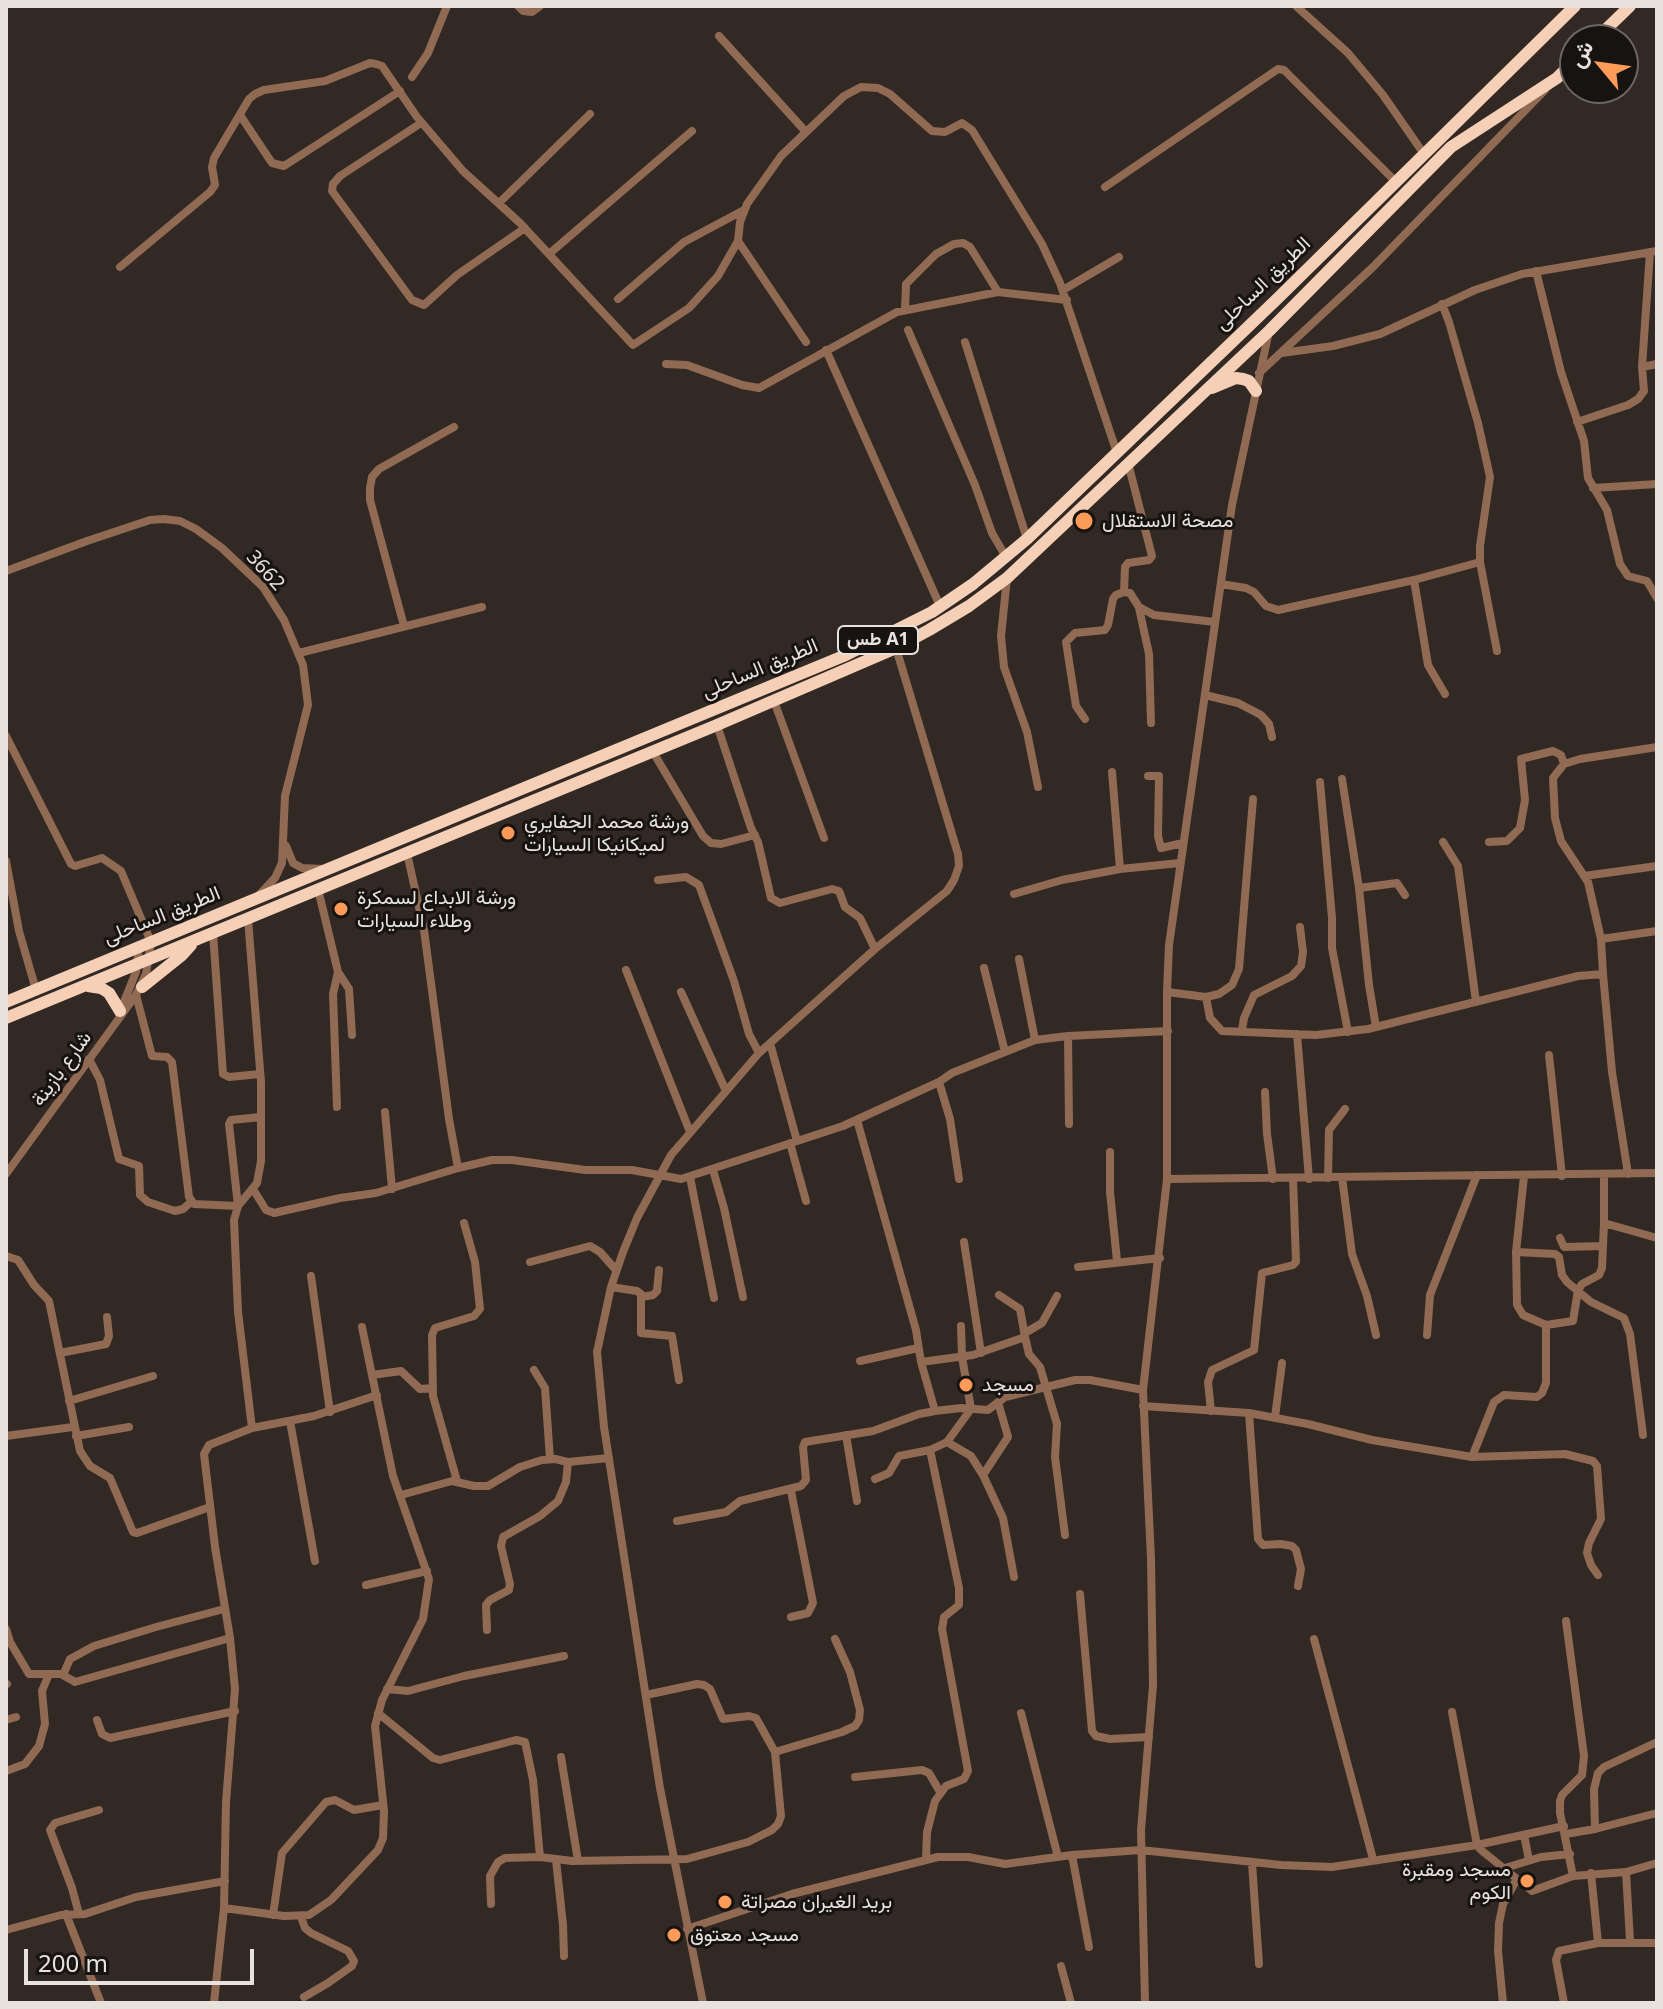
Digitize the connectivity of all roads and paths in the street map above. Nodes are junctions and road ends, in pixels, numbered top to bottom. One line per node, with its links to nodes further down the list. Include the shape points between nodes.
1 (447, 6): 9 (street)
2 (518, 6): 3 (street, via 532,12)
3 (540, 6)
4 (1296, 6): 17 (street, via 1348,53)
5 (1575, 6): 17 (highway, الطريق الساحلى / طس A1)
6 (1630, 6): 7 (highway)
7 (1611, 24)
8 (719, 36): 16 (street)
9 (412, 77)
10 (1557, 78): 36 (highway, الطريق الساحلى / طس A1, via 1451,147); 40 (street)
11 (400, 91): 13 (street, via 382,66 370,63 325,81 264,90 249,99); 13 (street, via 284,166 272,163); 14 (street)
12 (590, 114): 20 (street)
13 (240, 115): 27 (street, via 214,158 215,185 210,192)
14 (421, 123): 20 (street); 22 (street, via 340,176 332,191 412,300 424,305)
15 (692, 131): 25 (street)
16 (806, 132): 21 (street, via 773,166); 29 (street, via 829,108 861,87 890,94 932,131 966,125 1042,244)
17 (1424, 154): 18 (highway, الطريق الساحلى / طس A1)
18 (1396, 182): 19 (street, via 1278,69); 50 (highway, الطريق الساحلى / طس A1)
19 (1105, 187)
20 (499, 203): 22 (street)
21 (744, 210): 23 (street); 31 (street, via 684,242)
22 (525, 228): 25 (street)
23 (738, 241): 25 (street, via 703,295 633,345); 37 (street)
24 (1654, 251): 28 (street); 43 (street)
25 (549, 254)
26 (1119, 257): 29 (street)
27 (120, 267)
28 (1536, 271): 33 (street); 48 (street)
29 (1063, 290): 32 (street)
30 (998, 292): 32 (street); 34 (street); 34 (street, via 970,247 954,244 906,284)
31 (618, 299)
32 (1067, 300): 50 (street)
33 (1442, 304): 40 (street, via 1380,334); 56 (street, via 1490,477)
34 (905, 310): 39 (street)
35 (908, 330): 55 (street)
36 (1269, 331): 44 (street); 46 (highway, الطريق الساحلى / طس A1)
37 (806, 342)
38 (965, 342): 54 (street)
39 (826, 350): 41 (street, via 759,388 687,365); 63 (street)
40 (1282, 353): 44 (street)
41 (666, 364)
42 (1657, 364): 43 (street)
43 (1642, 367): 48 (street, via 1644,391 1638,399)
44 (1260, 372): 45 (street); 47 (street)
45 (1243, 379): 46 (highway); 47 (highway)
46 (1205, 390): 51 (highway, الطريق الساحلى / طس A1)
47 (1256, 391): 60 (street)
48 (1577, 422): 53 (street)
49 (454, 427): 67 (street, via 372,477 370,500)
50 (1117, 453): 54 (highway, الطريق الساحلى / طس A1)
51 (1128, 462): 58 (highway, الطريق الساحلى / طس A1); 61 (street, via 1152,556 1128,563)
52 (1657, 484): 53 (street)
53 (1593, 488): 62 (street, via 1607,510 1623,572 1647,581)
54 (1027, 539): 55 (highway, الطريق الساحلى / طس A1)
55 (1006, 557): 63 (highway, الطريق الساحلى / طس A1)
56 (1480, 562): 59 (street); 69 (street)
57 (6, 571): 70 (street, 3662, via 150,520 180,521 212,540 263,587)
58 (1007, 578): 68 (highway, الطريق الساحلى / طس A1); 86 (street, via 1001,636 1004,667 1027,732)
59 (1414, 580): 60 (street, via 1278,610 1246,588); 71 (street, via 1428,665)
60 (1221, 584): 66 (street)
61 (1124, 592): 65 (street); 74 (street, via 1113,599 1105,630 1075,633 1066,642 1076,706)
62 (1657, 598)
63 (940, 606): 99 (highway, الطريق الساحلى / طس A1, via 846,655)
64 (482, 607): 67 (street)
65 (1139, 607): 66 (street, via 1154,615); 75 (street, via 1149,654)
66 (1215, 622): 72 (street)
67 (404, 626): 70 (street)
68 (896, 648): 73 (highway, الطريق الساحلى / طس A1); 114 (street, via 959,866 947,891)
69 (1497, 651)
70 (299, 653): 90 (street, 3662, via 308,705 285,796)
71 (1445, 694)
72 (1205, 695): 78 (street, via 1261,715); 93 (street)
73 (774, 701): 76 (highway, الطريق الساحلى / طس A1); 89 (street)
74 (1085, 719)
75 (1151, 723)
76 (717, 725): 80 (highway, الطريق الساحلى / طس A1); 88 (street)
77 (6, 736): 113 (street, via 71,864 102,858 121,871)
78 (1272, 737)
79 (1657, 747): 81 (street)
80 (653, 752): 88 (street, via 711,843); 94 (highway, الطريق الساحلى / طس A1)
81 (1564, 764): 92 (street, via 1553,751 1521,759 1525,800 1520,828 1507,841); 100 (street, via 1553,778 1555,818 1561,841)
82 (1112, 772): 98 (street)
83 (1148, 776): 93 (street, via 1159,776 1161,848)
84 (1342, 779): 102 (street)
85 (1320, 782): 134 (street, via 1332,948)
86 (1038, 787)
87 (1253, 799): 126 (street, via 1239,969 1232,985)
88 (755, 835): 114 (street, via 771,898 780,903 839,891)
89 (824, 838)
90 (285, 842): 99 (street, via 293,863); 106 (street, 3662, via 280,871)
91 (1443, 842): 128 (street, via 1458,866)
92 (1489, 842)
93 (1183, 843): 96 (street)
94 (407, 853): 103 (highway, الطريق الساحلى / طس A1); 157 (street)
95 (6, 861): 122 (street)
96 (1180, 863): 98 (street); 125 (street)
97 (1657, 866): 100 (street)
98 (1120, 869): 104 (street)
99 (327, 870): 106 (highway, الطريق الساحلى / طس A1)
100 (1584, 876): 111 (street)
101 (658, 880): 141 (street, via 686,877 699,885)
102 (1359, 888): 105 (street, via 1397,883); 131 (street)
103 (318, 889): 107 (highway, الطريق الساحلى / طس A1); 119 (street)
104 (1014, 894)
105 (1405, 895)
106 (254, 900): 113 (highway, الطريق الساحلى / طس A1)
107 (248, 919): 110 (highway, الطريق الساحلى / طس A1); 144 (street)
108 (1300, 927): 132 (street, via 1301,966 1254,995)
109 (1657, 931): 111 (street)
110 (213, 933): 112 (highway, الطريق الساحلى / طس A1); 144 (street, via 223,1074)
111 (1601, 939): 120 (street)
112 (193, 942): 116 (highway, الطريق الساحلى / طس A1); 123 (highway)
113 (145, 944): 116 (street, شارع بازينة); 122 (highway, الطريق الساحلى / طس A1)
114 (875, 949): 139 (street)
115 (1019, 959): 138 (street)
116 (143, 962): 121 (highway, الطريق الساحلى / طس A1); 123 (street, شارع بازينة); 129 (street, شارع بازينة)
117 (984, 968): 140 (street)
118 (626, 970): 154 (street)
119 (338, 972): 136 (street, via 349,989); 148 (street, via 333,994)
120 (1603, 974): 128 (street); 162 (street)
121 (85, 986): 129 (highway, via 113,997); 130 (highway, الطريق الساحلى / طس A1)
122 (36, 990): 127 (highway, الطريق الساحلى / طس A1)
123 (139, 991): 129 (street, شارع بازينة); 178 (street, via 152,1056 172,1062)
124 (681, 992): 146 (street)
125 (1167, 992): 126 (street); 133 (street)
126 (1206, 997): 132 (street, via 1218,1029)
127 (7, 999)
128 (1476, 1002): 131 (street)
129 (118, 1016): 143 (street, شارع بازينة)
130 (6, 1018)
131 (1376, 1027): 134 (street)
132 (1242, 1030): 135 (street)
133 (1168, 1031): 137 (street); 172 (street)
134 (1348, 1032): 135 (street)
135 (1297, 1034): 174 (street)
136 (352, 1035)
137 (1068, 1036): 138 (street); 153 (street)
138 (1035, 1040): 140 (street)
139 (770, 1043): 141 (street); 155 (street)
140 (1005, 1052): 145 (street)
141 (759, 1053): 146 (street)
142 (1549, 1055): 166 (street)
143 (89, 1059): 160 (street, شارع بازينة); 178 (street, via 100,1080 119,1159 139,1166 140,1195 175,1211)
144 (260, 1074): 151 (street)
145 (939, 1082): 152 (street); 171 (street)
146 (726, 1091): 154 (street)
147 (1265, 1092): 173 (street)
148 (337, 1107)
149 (1345, 1109): 170 (street, via 1329,1130)
150 (385, 1112): 176 (street)
151 (261, 1117): 175 (street, via 261,1167); 179 (street, via 229,1124)
152 (857, 1120): 155 (street); 209 (street)
153 (1069, 1124)
154 (690, 1132): 161 (street)
155 (794, 1142): 158 (street); 177 (street)
156 (1110, 1152): 189 (street)
157 (458, 1168): 161 (street, via 504,1159); 176 (street)
158 (713, 1170): 167 (street); 200 (street)
159 (1657, 1173): 162 (street)
160 (6, 1174)
161 (659, 1174): 167 (street); 192 (street)
162 (1628, 1174): 164 (street)
163 (1477, 1175): 165 (street); 168 (street); 208 (street, via 1430,1295)
164 (1604, 1175): 166 (street); 181 (street)
165 (1524, 1176): 166 (street); 186 (street)
166 (1562, 1176)
167 (690, 1177): 201 (street)
168 (1342, 1177): 170 (street); 207 (street, via 1352,1254)
169 (1293, 1178): 173 (street); 174 (street); 229 (street, via 1296,1262 1262,1273 1256,1346 1212,1370)
170 (1328, 1178): 174 (street)
171 (959, 1179)
172 (1167, 1179): 173 (street); 188 (street)
173 (1273, 1179)
174 (1309, 1179)
175 (253, 1189): 176 (street, via 266,1210 274,1213); 179 (street)
176 (392, 1189)
177 (806, 1201)
178 (191, 1202): 179 (street)
179 (238, 1206): 235 (street, via 238,1312)
180 (464, 1223): 220 (street, via 480,1309 433,1331)
181 (1604, 1223): 183 (street); 185 (street)
182 (1560, 1238): 185 (street, via 1564,1247)
183 (1657, 1238)
184 (964, 1242): 211 (street)
185 (1603, 1246): 196 (street, via 1599,1275)
186 (1516, 1252): 196 (street, via 1555,1254 1562,1275); 203 (street, via 1517,1305 1530,1320)
187 (6, 1256): 210 (street, via 18,1260 49,1301)
188 (1160, 1258): 189 (street); 222 (street)
189 (1117, 1261): 191 (street)
190 (530, 1262): 192 (street, via 590,1246)
191 (1078, 1267)
192 (616, 1270): 195 (street)
193 (659, 1270): 199 (street, via 657,1291)
194 (311, 1276): 230 (street)
195 (611, 1287): 199 (street, via 637,1291); 243 (street, via 597,1360)
196 (1578, 1290): 203 (street, via 1573,1321); 238 (street, via 1628,1323)
197 (999, 1295): 206 (street, via 1020,1309)
198 (1057, 1296): 206 (street, via 1042,1323)
199 (642, 1297): 219 (street, via 640,1331 672,1336)
200 (743, 1297)
201 (714, 1298)
202 (107, 1317): 210 (street, via 106,1344)
203 (1546, 1325): 242 (street, via 1542,1393 1498,1398)
204 (961, 1326): 212 (street)
205 (362, 1327): 217 (street)
206 (1025, 1335): 211 (street); 221 (street)
207 (1376, 1335)
208 (1427, 1335)
209 (918, 1348): 213 (street); 214 (street)
210 (60, 1353): 224 (street)
211 (981, 1353): 212 (street)
212 (962, 1357): 214 (street); 227 (street)
213 (860, 1361)
214 (921, 1362): 228 (street)
215 (1282, 1363): 232 (street)
216 (534, 1370): 244 (street, via 545,1388)
217 (372, 1375): 220 (street, via 404,1371 420,1389); 223 (street)
218 (153, 1376): 224 (street)
219 (679, 1380)
220 (433, 1388): 248 (street)
221 (1047, 1388): 222 (street, via 1090,1380); 225 (street); 254 (street, via 1057,1424 1055,1457)
222 (1143, 1390): 226 (street)
223 (377, 1395): 230 (street); 250 (street)
224 (69, 1401): 236 (street)
225 (998, 1402): 227 (street, via 981,1412); 246 (street, via 1008,1437)
226 (1143, 1406): 229 (street); 282 (street, via 1152,1618)
227 (971, 1409): 228 (street); 240 (street)
228 (935, 1411): 237 (street)
229 (1211, 1411): 231 (street)
230 (330, 1412): 233 (street)
231 (1249, 1413): 232 (street); 260 (street, via 1258,1539 1263,1545 1296,1550)
232 (1275, 1417): 242 (street)
233 (290, 1421): 235 (street); 255 (street)
234 (129, 1427): 236 (street)
235 (252, 1428): 252 (street, via 206,1448)
236 (74, 1431): 239 (street); 252 (street, via 86,1462 110,1478 133,1532)
237 (846, 1435): 249 (street, via 803,1444 806,1480); 251 (street)
238 (1643, 1435)
239 (6, 1436)
240 (947, 1442): 241 (street); 246 (street, via 971,1456)
241 (930, 1450): 247 (street, via 899,1456 889,1473); 288 (street, via 959,1588 959,1605 944,1617 942,1629 968,1771)
242 (1472, 1457): 257 (street, via 1565,1454 1593,1461 1601,1519 1587,1553)
243 (609, 1458): 245 (street); 274 (street)
244 (550, 1459): 245 (street); 248 (street, via 520,1467 488,1486)
245 (568, 1462): 266 (street, via 558,1501 503,1537 509,1590 486,1605)
246 (983, 1475): 258 (street, via 1003,1518)
247 (875, 1479)
248 (457, 1481): 250 (street)
249 (791, 1491): 253 (street); 263 (street, via 813,1603 808,1613)
250 (401, 1495): 256 (street)
251 (857, 1501)
252 (210, 1507): 262 (street)
253 (677, 1521)
254 (1065, 1535)
255 (315, 1561)
256 (427, 1571): 259 (street); 273 (street, via 423,1619)
257 (1598, 1575)
258 (1014, 1577)
259 (366, 1585)
260 (1298, 1586)
261 (1080, 1594): 282 (street, via 1092,1731 1110,1739)
262 (224, 1609): 267 (street); 272 (street, via 94,1646 74,1655)
263 (791, 1617)
264 (1566, 1621): 293 (street, via 1584,1768 1560,1801)
265 (6, 1629): 271 (street, via 26,1671)
266 (487, 1630)
267 (230, 1638): 272 (street, via 79,1682); 275 (street)
268 (835, 1639): 284 (street, via 850,1672 859,1720 842,1732)
269 (1314, 1639): 303 (street)
270 (564, 1656): 273 (street, via 408,1691)
271 (49, 1674): 272 (street); 286 (street, via 42,1691 45,1724 39,1746 25,1764)
272 (63, 1675)
273 (387, 1689): 277 (street)
274 (646, 1695): 284 (street, via 704,1685 720,1717 756,1718); 301 (street)
275 (235, 1711): 281 (street, via 110,1738 102,1734); 314 (street)
276 (1452, 1712): 295 (street)
277 (378, 1713): 289 (street, via 375,1737); 299 (street, via 440,1760 525,1742)
278 (1021, 1713): 300 (street)
279 (16, 1717): 280 (street)
280 (6, 1720)
281 (97, 1720)
282 (1149, 1737): 296 (street)
283 (1657, 1742): 292 (street, via 1598,1773)
284 (775, 1752): 301 (street, via 778,1824 748,1842)
285 (561, 1757): 306 (street)
286 (6, 1771)
287 (855, 1777): 288 (street, via 922,1770)
288 (940, 1792): 302 (street, via 930,1812)
289 (383, 1805): 319 (street, via 354,1810 335,1800 326,1802 282,1853); 320 (street, via 378,1850 324,1905)
290 (99, 1810): 318 (street, via 55,1823 50,1830)
291 (1657, 1813): 292 (street)
292 (1595, 1829): 293 (street)
293 (1565, 1830): 294 (street); 297 (street)
294 (1524, 1835): 295 (street); 305 (street)
295 (1477, 1845): 303 (street); 309 (street)
296 (1141, 1850): 298 (street); 307 (street); 335 (street)
297 (1570, 1854): 305 (street); 312 (street)
298 (1072, 1855): 300 (street); 326 (street)
299 (540, 1857): 304 (street); 315 (street, via 498,1862 488,1884)
300 (1058, 1857): 302 (street, via 1005,1864 968,1857)
301 (673, 1859): 306 (street); 321 (street)
302 (926, 1859): 321 (street, via 792,1894)
303 (1373, 1859): 307 (street, via 1309,1868)
304 (556, 1860): 306 (street); 327 (street)
305 (1529, 1860): 309 (street)
306 (578, 1861)
307 (1252, 1863): 328 (street)
308 (1657, 1863): 310 (street)
309 (1505, 1868): 313 (street)
310 (1626, 1872): 311 (street); 323 (street)
311 (1591, 1873): 312 (street); 324 (street)
312 (1573, 1876): 313 (street, via 1537,1891)
313 (1517, 1879): 336 (street, via 1499,1923)
314 (225, 1881): 316 (street); 318 (street, via 136,1897)
315 (491, 1904)
316 (224, 1908): 319 (street); 332 (street)
317 (66, 1914): 318 (street); 322 (street); 331 (street)
318 (79, 1914)
319 (273, 1915): 320 (street)
320 (301, 1917): 330 (street, via 311,1933 348,1951 354,1961)
321 (687, 1929): 333 (street)
322 (6, 1930)
323 (1630, 1941): 324 (street); 325 (street)
324 (1598, 1943): 337 (street, via 1559,1951)
325 (1657, 1943)
326 (1089, 1947)
327 (564, 1956)
328 (1259, 1964)
329 (1061, 1966): 334 (street)
330 (304, 1997)
331 (101, 2003)
332 (214, 2003)
333 (703, 2003)
334 (1071, 2003)
335 (1145, 2003)
336 (1503, 2003)
337 (1564, 2003)

